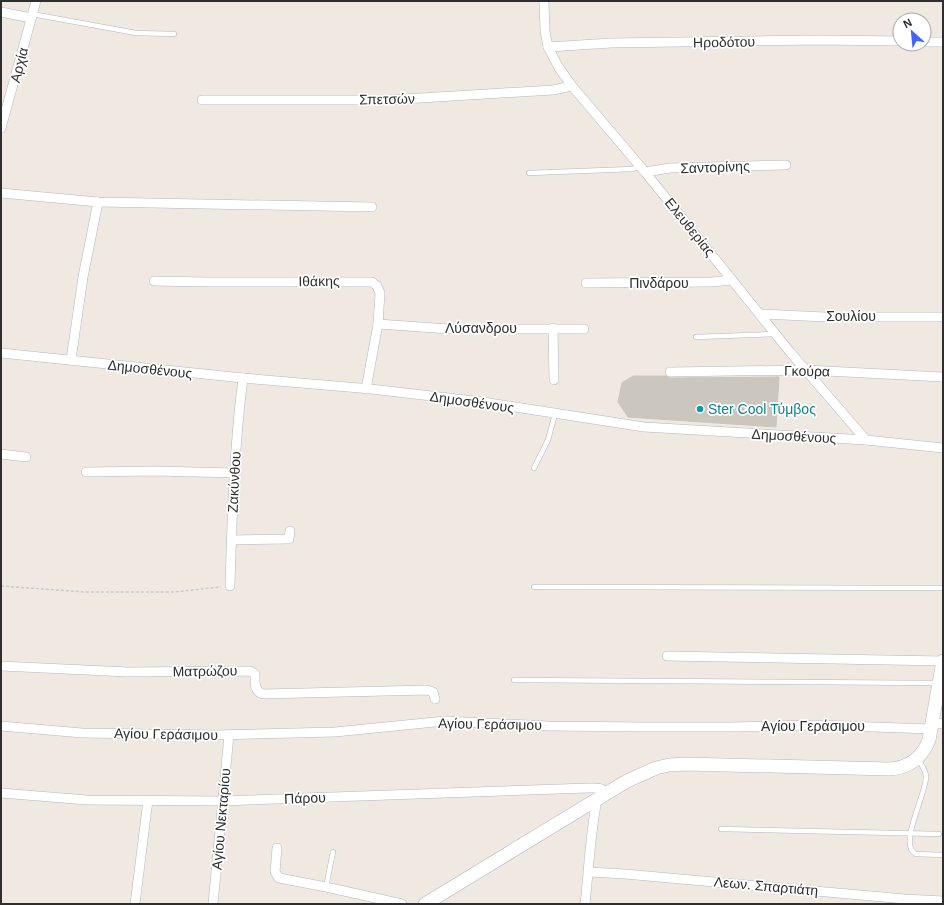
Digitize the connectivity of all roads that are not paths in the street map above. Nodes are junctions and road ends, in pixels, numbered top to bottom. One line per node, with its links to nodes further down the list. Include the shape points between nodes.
1 (36, 1): 4 (street, Αρχία)
2 (544, 1): 9 (street, Ελευθερίας)
3 (1, 12): 4 (street)
4 (31, 16): 5 (lane, via 136,33); 12 (street, Αρχία)
5 (174, 34)
6 (892, 40): 9 (street, Ηροδότου, via 634,43)
7 (932, 42): 8 (street)
8 (943, 42)
9 (548, 47): 10 (street, Ελευθερίας)
10 (572, 86): 11 (street, Σπετσών, via 553,90 388,100); 14 (street, Ελευθερίας)
11 (202, 100)
12 (1, 128)
13 (786, 165): 14 (street, Σαντορίνης)
14 (642, 169): 15 (lane); 19 (street, Ελευθερίας)
15 (529, 173)
16 (1, 193): 17 (street)
17 (98, 202): 18 (street); 30 (street, via 83,277)
18 (372, 207)
19 (732, 280): 21 (street, Πινδάρου); 22 (street, Ελευθερίας)
20 (154, 281): 24 (street, Ιθάκης, via 372,282 380,293)
21 (586, 283)
22 (760, 314): 23 (street, Σουλίου); 27 (street, Ελευθερίας)
23 (943, 317)
24 (378, 324): 25 (street, Λύσανδρου, via 449,329); 36 (street, Ιθάκης)
25 (553, 328): 26 (street, Λύσανδρου); 35 (street)
26 (584, 328)
27 (776, 334): 28 (lane); 31 (street, Ελευθερίας)
28 (696, 337)
29 (1, 353): 30 (street, Δημοσθένους)
30 (71, 360): 34 (street, Δημοσθένους)
31 (806, 370): 32 (street, Γκούρα); 33 (street, Γκούρα); 38 (street, Ελευθερίας)
32 (670, 372)
33 (943, 377)
34 (243, 378): 36 (street, Δημοσθένους); 44 (street, Ζακύνθου)
35 (554, 380)
36 (366, 389): 37 (street, Δημοσθένους, via 483,402)
37 (554, 414): 38 (street, Δημοσθένους, via 644,427); 42 (lane, via 548,440)
38 (866, 440): 39 (street, Δημοσθένους)
39 (943, 448)
40 (1, 454): 41 (street)
41 (26, 457)
42 (534, 468)
43 (86, 472): 44 (street)
44 (234, 472): 46 (street, Ζακύνθου)
45 (290, 531): 46 (street, via 289,539)
46 (231, 540): 47 (street, Ζακύνθου)
47 (230, 586)
48 (534, 587): 49 (lane)
49 (943, 588)
50 (667, 656): 51 (street)
51 (943, 661): 54 (main road)
52 (1, 666): 55 (street, Ματρώζου, via 128,672 250,671 255,674 259,694 427,690 433,692)
53 (514, 680): 54 (lane)
54 (939, 683): 56 (main road)
55 (435, 699)
56 (935, 725): 58 (street, Αγίου Γεράσιμου, via 643,727 445,721 335,732); 59 (main road)
57 (1, 726): 58 (street, Αγίου Γεράσιμου, via 82,733)
58 (229, 735): 63 (street, Αγίου Νεκταρίου)
59 (918, 758): 61 (main road, via 903,767 889,769 673,765 643,773); 65 (lane, via 926,776)
60 (1, 793): 62 (street, Πάρου, via 87,800)
61 (602, 796): 63 (street, Πάρου, via 604,790 588,788); 70 (street, via 592,826); 76 (main road)
62 (148, 800): 63 (street, Πάρου); 73 (street)
63 (222, 800): 74 (street, Αγίου Νεκταρίου)
64 (721, 829): 65 (lane)
65 (910, 834): 66 (lane); 69 (lane, via 910,848 914,854)
66 (939, 834)
67 (277, 848): 71 (street, via 277,876 281,879)
68 (333, 852): 71 (lane)
69 (943, 855)
70 (589, 872): 72 (street, Λεων. Σπαρτιάτη); 77 (street)
71 (326, 887): 75 (street)
72 (943, 901)
73 (135, 904)
74 (213, 904)
75 (402, 904)
76 (425, 904)
77 (585, 904)

